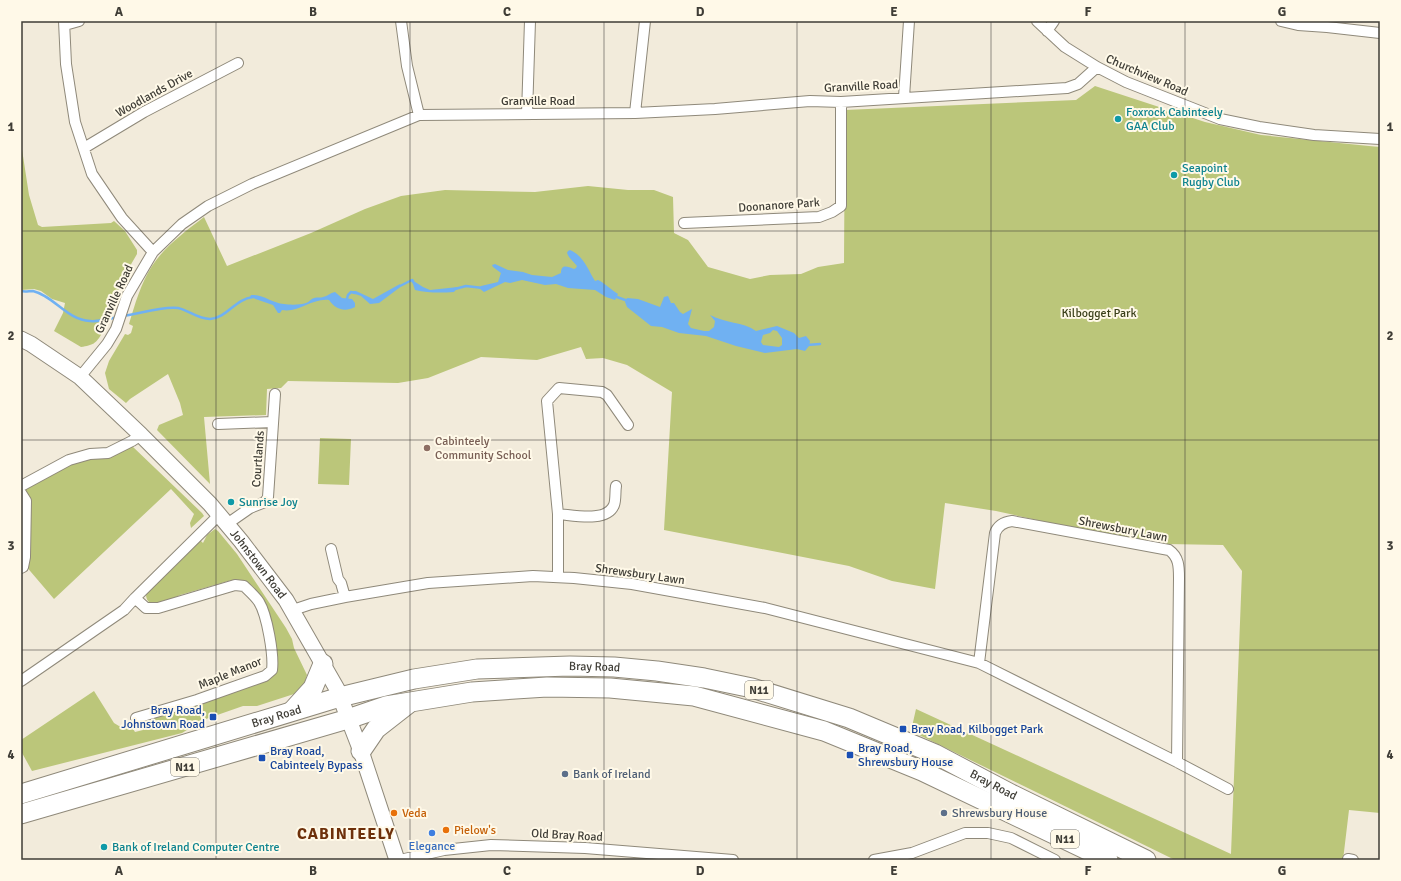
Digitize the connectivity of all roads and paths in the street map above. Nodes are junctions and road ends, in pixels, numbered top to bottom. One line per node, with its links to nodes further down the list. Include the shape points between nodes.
1 (79, 21): 9 (street)
2 (401, 21): 19 (street, via 407,66)
3 (530, 21): 18 (street)
4 (645, 21): 17 (street)
5 (909, 21): 15 (street)
6 (1037, 21): 11 (street, Churchview Road)
7 (1054, 21): 11 (street)
8 (1281, 21): 10 (street, via 1298,25)
9 (65, 23): 21 (street, via 66,64 75,122)
10 (1316, 24): 12 (street)
11 (1047, 31): 14 (street, Churchview Road, via 1065,47)
12 (1380, 33)
13 (238, 63): 21 (street, Woodlands Drive, via 144,112)
14 (1097, 67): 15 (street, Granville Road, via 1078,84 1067,88); 20 (street, Churchview Road, via 1126,82 1220,119 1314,135)
15 (904, 97): 16 (street, Granville Road)
16 (841, 102): 17 (street, Granville Road); 22 (street, Doonanore Park, via 841,206 819,217)
17 (635, 113): 18 (street, Granville Road)
18 (527, 114): 19 (street, Granville Road)
19 (419, 115): 23 (street, Granville Road, via 252,184 208,206 182,224)
20 (1380, 139)
21 (84, 148): 23 (street, via 92,174 117,212)
22 (684, 223)
23 (153, 252): 25 (street, Granville Road, via 138,276 116,329)
24 (21, 339): 25 (street, Johnstown Road)
25 (80, 377): 30 (street, Johnstown Road)
26 (275, 394): 27 (street, Courtlands)
27 (273, 422): 28 (street, Courtlands); 35 (street, Courtlands, via 268,497 265,502)
28 (218, 424)
29 (628, 425): 34 (street, via 607,395 602,392 559,388 547,401)
30 (141, 434): 31 (street, via 108,453 90,454 69,460); 35 (street, Johnstown Road)
31 (21, 486)
32 (616, 486): 34 (street, via 614,504 605,514)
33 (21, 493): 37 (street, via 26,501 25,557)
34 (558, 514): 38 (street)
35 (223, 519): 40 (street); 41 (street, Johnstown Road)
36 (331, 548): 39 (street)
37 (21, 568)
38 (558, 577): 39 (street, Shrewsbury Lawn, via 533,576 428,583); 42 (street, Shrewsbury Lawn, via 632,584 765,608)
39 (345, 597): 41 (street, Shrewsbury Lawn)
40 (135, 598): 44 (street, via 124,610); 48 (street, Maple Manor, via 146,608 158,608 234,585 244,586 264,612 274,660 272,670 265,676)
41 (292, 610): 43 (street, Johnstown Road)
42 (979, 663): 51 (street, Shrewsbury Lawn); 51 (street, Shrewsbury Lawn, via 996,533 1002,523 1012,521 1169,550 1176,557 1179,574)
43 (323, 664): 45 (street, Johnstown Road); 47 (highway, via 313,688)
44 (21, 681)
45 (340, 697): 47 (highway, Bray Road / N11); 49 (street, Johnstown Road); 61 (highway, Bray Road / N11, via 414,679 485,669 614,667 704,678 752,688 849,718 935,754)
46 (410, 702): 49 (highway, Bray Road / N11, via 386,706); 50 (highway, via 376,729); 60 (highway, Bray Road / N11, via 472,692 547,687 610,688 694,696 824,731 922,770)
47 (292, 711): 53 (highway, Bray Road / N11)
48 (136, 718)
49 (348, 720): 50 (street, Johnstown Road); 54 (highway, Bray Road / N11)
50 (360, 751): 56 (street, Johnstown Road)
51 (1177, 762): 52 (street, Shrewsbury Lawn)
52 (1228, 790)
53 (21, 794)
54 (21, 814)
55 (912, 856): 58 (street); 59 (street, via 965,833 988,833 1011,838)
56 (398, 860): 57 (street, Old Bray Road, via 444,850 491,845 592,848)
57 (733, 860)
58 (874, 860)
59 (1056, 860)
60 (1108, 860)
61 (1146, 860)

